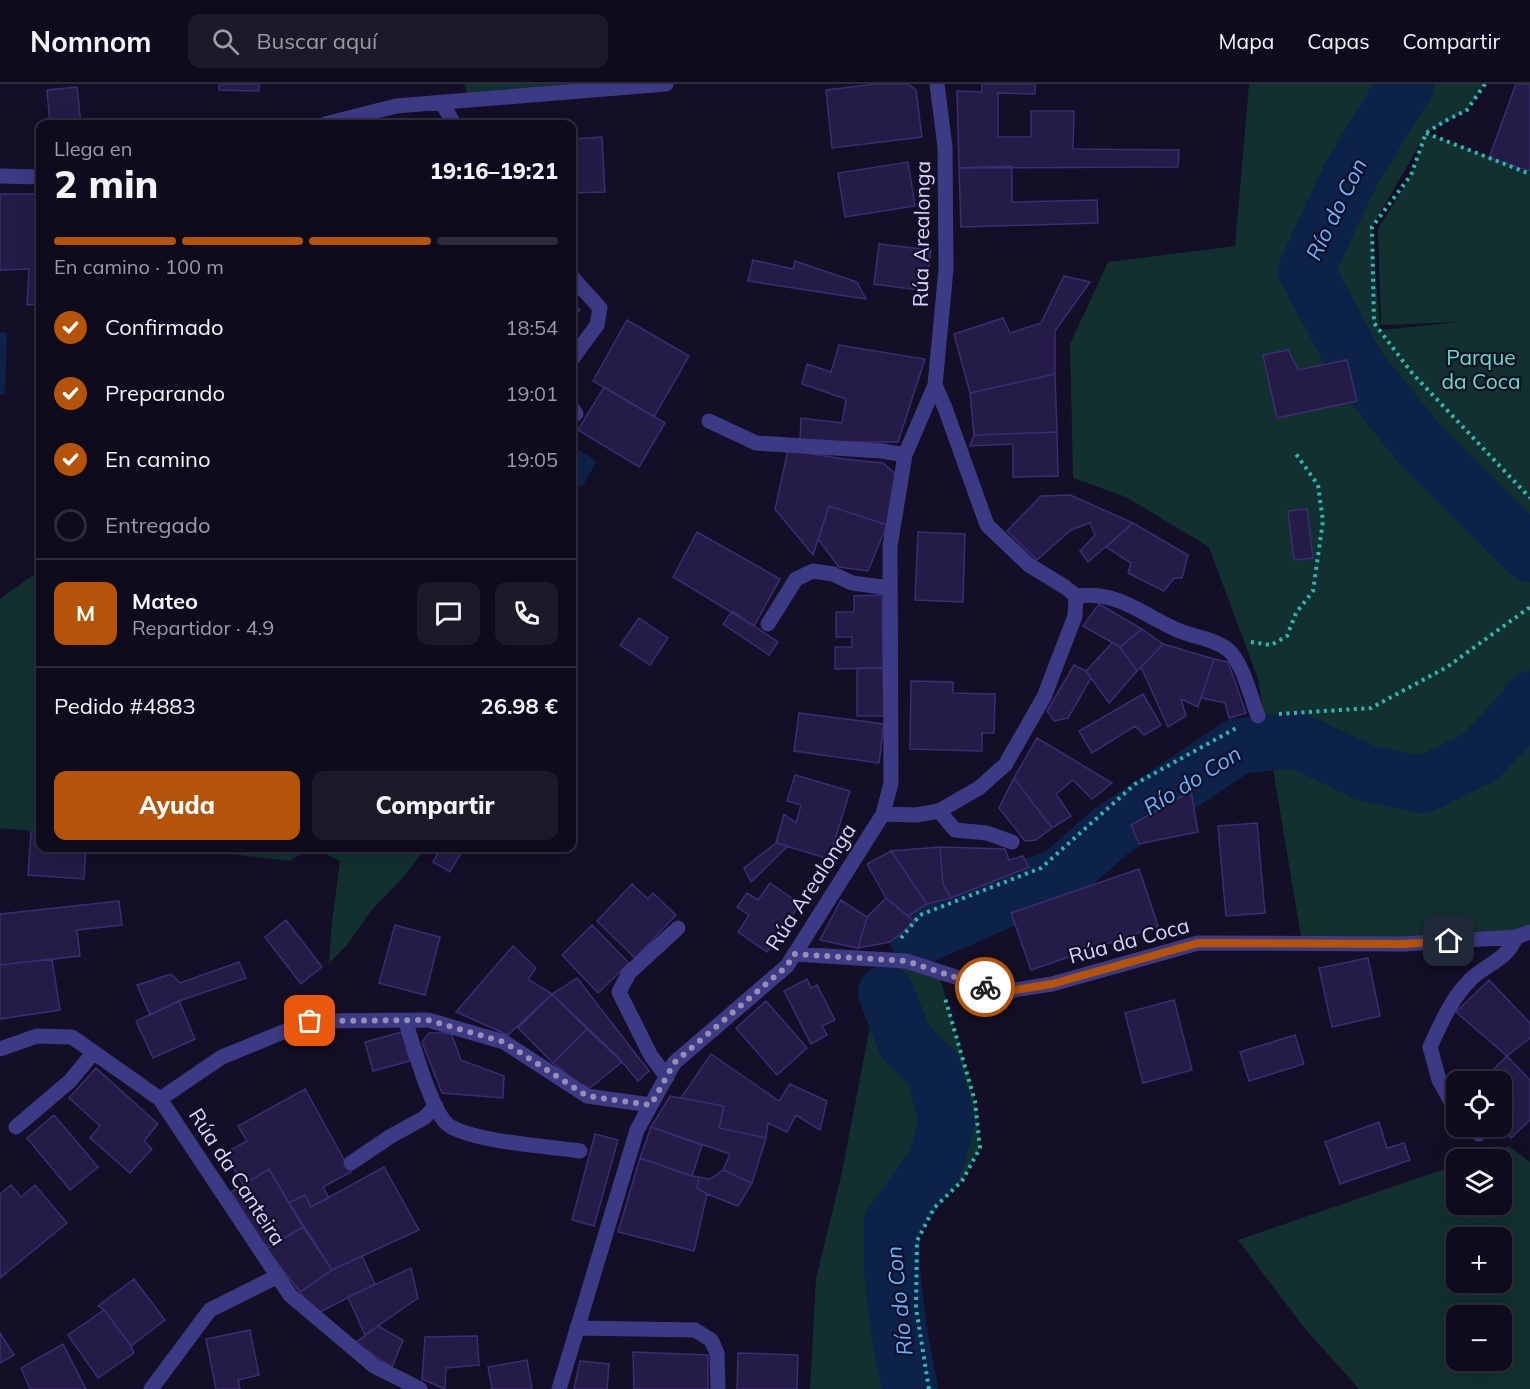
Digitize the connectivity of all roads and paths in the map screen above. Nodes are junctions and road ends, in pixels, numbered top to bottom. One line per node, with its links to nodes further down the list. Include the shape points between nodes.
1 (666, 84): 4 (street)
2 (937, 84): 13 (street, Rúa Arealonga, via 945,147 946,269)
3 (1485, 84): 7 (path, via 1467,110)
4 (442, 103): 5 (street, via 396,106); 6 (street)
5 (341, 120)
6 (452, 120)
7 (1426, 133): 8 (path); 17 (path, via 1411,175 1372,227 1374,323 1412,373)
8 (1530, 174)
9 (0, 176): 10 (street)
10 (36, 177)
11 (576, 281): 12 (street, via 600,308 597,326)
12 (576, 354)
13 (935, 385): 16 (street, Rúa Arealonga); 19 (street, Rúa Arealonga, via 987,525 1029,565)
14 (709, 421): 16 (street, via 756,443)
15 (1296, 454): 22 (path, via 1318,485 1323,521 1313,591 1296,613 1287,636 1271,645 1249,642)
16 (905, 455): 18 (street, Rúa Arealonga, via 891,546)
17 (1530, 498)
18 (890, 588): 21 (street, via 852,583 833,574 813,571 796,579); 25 (street, Rúa Arealonga, via 891,783)
19 (1076, 596): 22 (street, via 1089,594 1122,600 1176,630); 24 (street, Rúa Arealonga, via 1075,616 1044,698 1005,765 979,788)
20 (1530, 607): 23 (path, via 1447,667 1371,708)
21 (768, 624)
22 (1227, 649): 23 (street, via 1237,660)
23 (1258, 716): 30 (path, via 1135,784 1041,868 920,915)
24 (939, 812): 25 (street, Rúa Arealonga); 26 (street, via 955,830 987,833)
25 (883, 814): 29 (street, Rúa Arealonga)
26 (1012, 842)
27 (678, 928): 35 (street, via 629,973 619,992 651,1056)
28 (1523, 934): 31 (street, Rúa da Coca, via 1404,944 1198,943 1052,984 1002,992); 36 (street, Rúa da Coca, via 1498,961 1472,978 1448,1009 1430,1047)
29 (794, 954): 30 (street, Rúa da Coca); 35 (street, Rúa Arealonga, via 787,966 674,1063)
30 (883, 959): 31 (street, Rúa da Coca)
31 (938, 971): 49 (path, via 975,1101 980,1148 962,1181 934,1208 916,1241 916,1308)
32 (405, 1020): 37 (street, via 310,1021 222,1057); 38 (street, via 428,1020 504,1042 587,1096); 39 (street)
33 (0, 1049): 34 (street, Rúa da Canteira, via 37,1036 72,1036)
34 (94, 1052): 37 (street, Rúa da Canteira); 40 (street, via 70,1081)
35 (667, 1077): 38 (street, Rúa Arealonga)
36 (1446, 1093)
37 (160, 1099): 43 (street, Rúa da Canteira)
38 (651, 1105): 44 (street, Rúa Arealonga, via 637,1130)
39 (436, 1106): 41 (street, via 447,1123 466,1132); 42 (street, via 424,1118)
40 (16, 1127)
41 (580, 1151)
42 (351, 1163)
43 (276, 1277): 45 (street, via 210,1310); 46 (street, Rúa da Canteira, via 290,1295 374,1366)
44 (577, 1328): 47 (street, Rúa Arealonga); 48 (street, via 695,1330 711,1340 717,1353)
45 (151, 1389)
46 (420, 1389)
47 (559, 1389)
48 (718, 1389)
49 (929, 1389)

